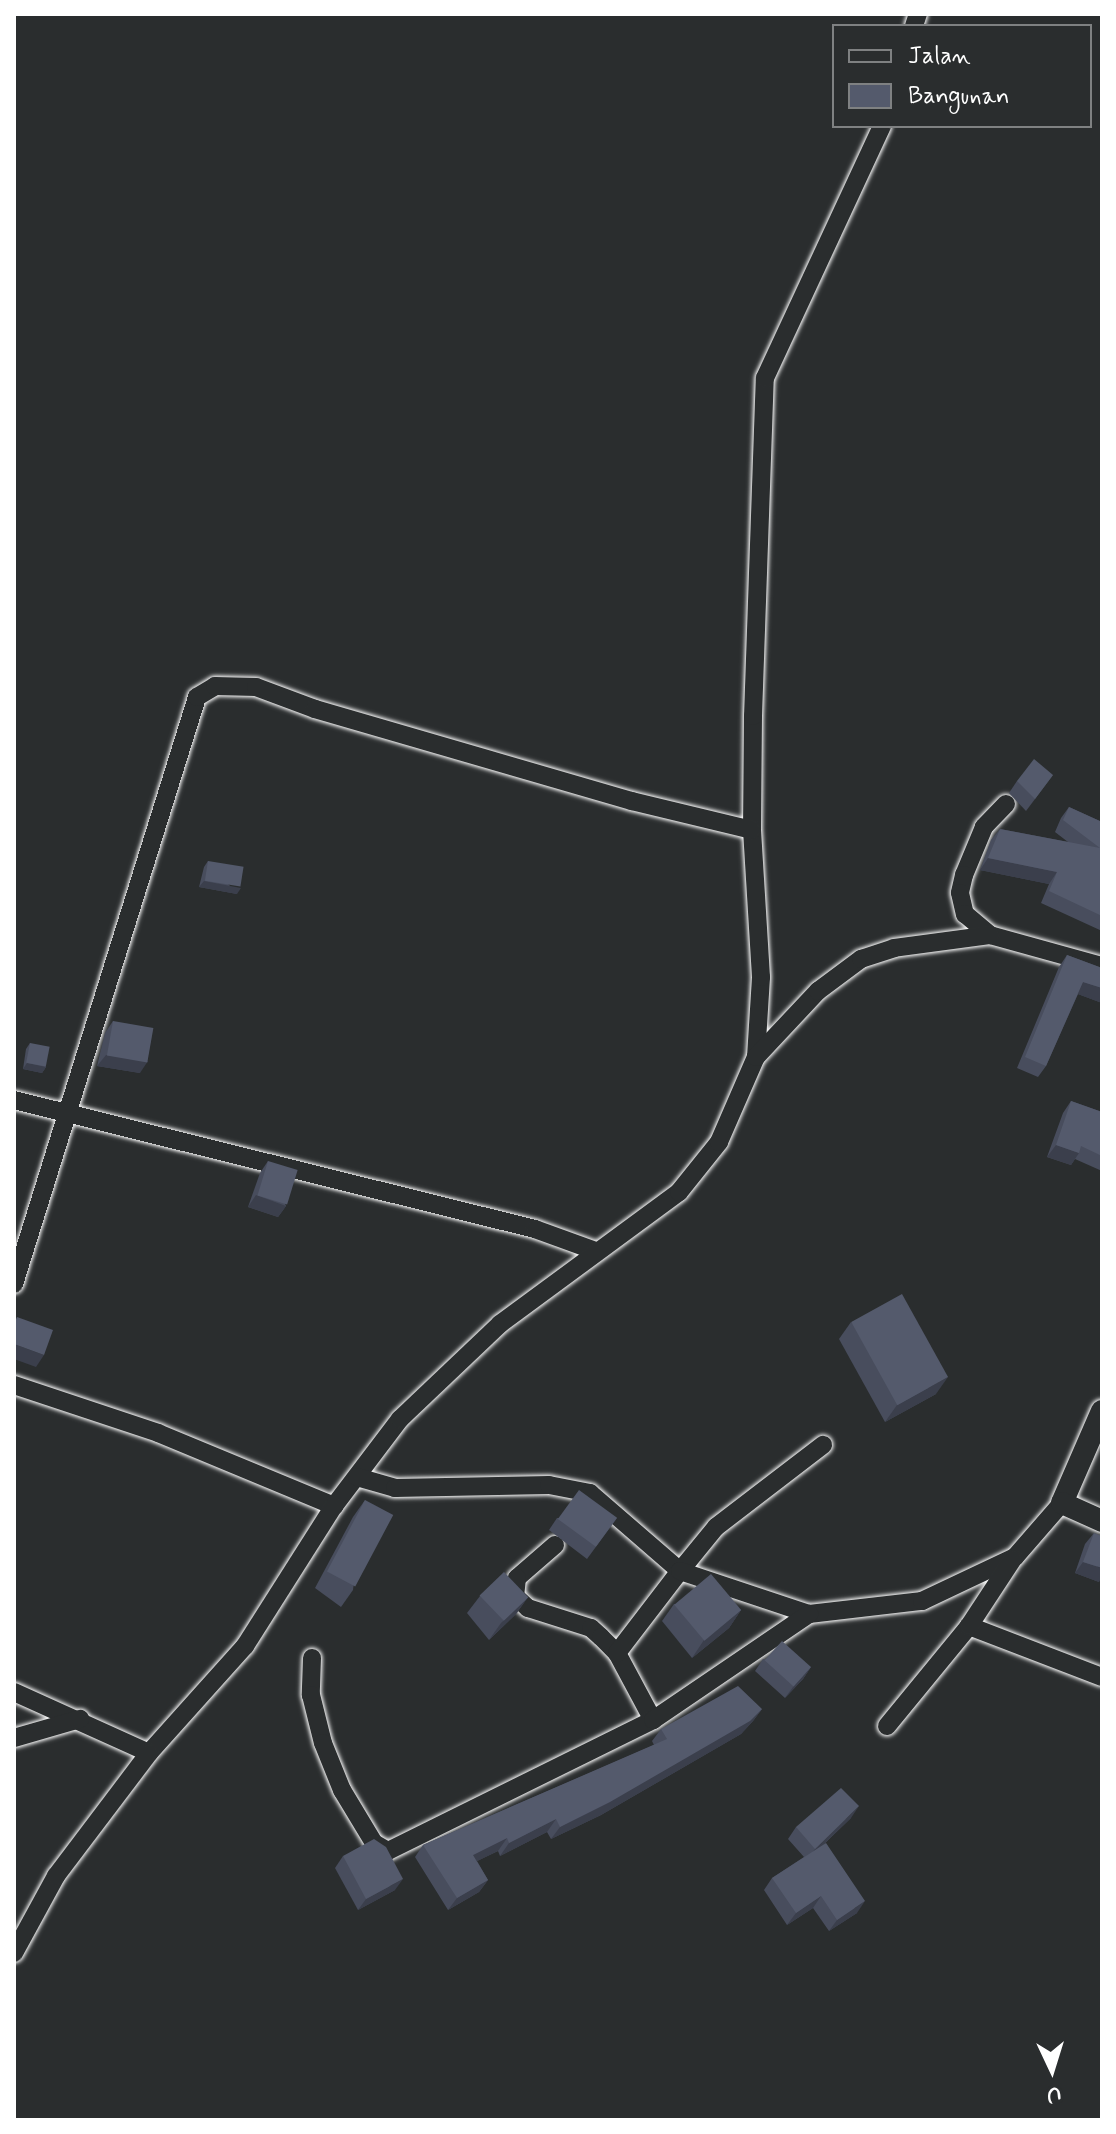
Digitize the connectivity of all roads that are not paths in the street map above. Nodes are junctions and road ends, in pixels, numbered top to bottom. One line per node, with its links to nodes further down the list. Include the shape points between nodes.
1 (881, 128): 3 (street, via 765,378)
2 (1006, 804): 4 (street, via 984,827 960,893 965,914)
3 (752, 830): 6 (street, via 761,977); 8 (street, via 618,797 256,687 215,686 189,709)
4 (990, 935): 5 (street); 6 (street, via 935,940 861,959 818,991)
5 (1102, 966)
6 (756, 1057): 9 (street, via 719,1142 679,1192 631,1230)
7 (14, 1100): 8 (street)
8 (69, 1114): 9 (street, via 535,1229); 10 (street)
9 (593, 1250): 14 (street, via 500,1324 400,1419)
10 (14, 1284)
11 (14, 1385): 16 (street, via 158,1433)
12 (1102, 1411): 15 (street)
13 (823, 1445): 20 (street, via 716,1527)
14 (357, 1477): 16 (street); 20 (street, via 395,1488 549,1485 590,1493)
15 (1062, 1503): 17 (street); 19 (street)
16 (334, 1506): 31 (street, via 262,1623)
17 (1102, 1521)
18 (555, 1545): 23 (street, via 517,1578 515,1596 528,1608 591,1628)
19 (1015, 1557): 21 (street, via 922,1601); 22 (street)
20 (680, 1571): 21 (street); 23 (street)
21 (809, 1614): 28 (street)
22 (969, 1626): 25 (street); 29 (street)
23 (617, 1653): 28 (street)
24 (312, 1658): 28 (street, via 311,1695 323,1743 342,1790 374,1843 388,1851)
25 (1102, 1677)
26 (14, 1692): 27 (street)
27 (80, 1719): 30 (street); 31 (street)
28 (653, 1720)
29 (887, 1726)
30 (14, 1738)
31 (149, 1753): 32 (street, via 56,1876)
32 (14, 1953)

